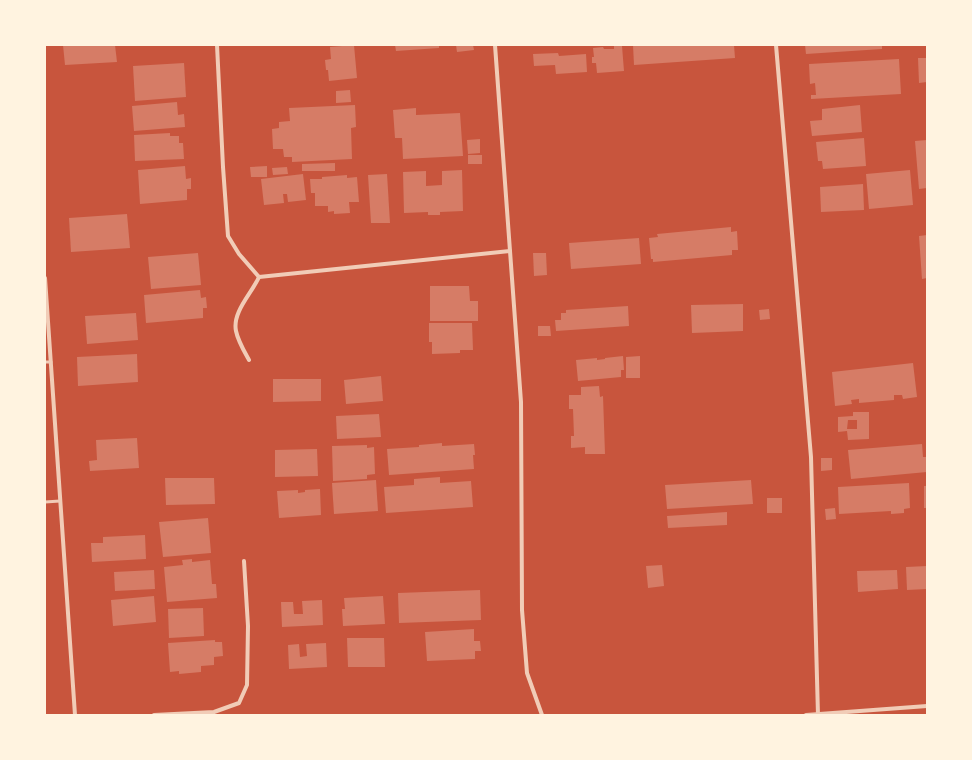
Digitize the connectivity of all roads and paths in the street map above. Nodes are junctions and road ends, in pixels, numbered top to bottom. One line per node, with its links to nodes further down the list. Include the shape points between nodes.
1 (217, 45): 5 (street, via 228,236 239,254)
2 (495, 45): 4 (street)
3 (776, 45): 14 (street, via 810,456)
4 (510, 251): 5 (street); 17 (street, via 521,402 522,610 527,673)
5 (259, 277): 7 (street, via 236,317 236,331)
6 (45, 278): 9 (street)
7 (249, 360)
8 (45, 362): 9 (lane)
9 (51, 362): 10 (street)
10 (60, 501): 11 (lane); 15 (street)
11 (45, 502)
12 (244, 561): 16 (street, via 248,626 247,685 239,703 214,712)
13 (927, 706): 14 (street)
14 (818, 714): 18 (street)
15 (75, 715)
16 (154, 715)
17 (542, 715)
18 (806, 715)

